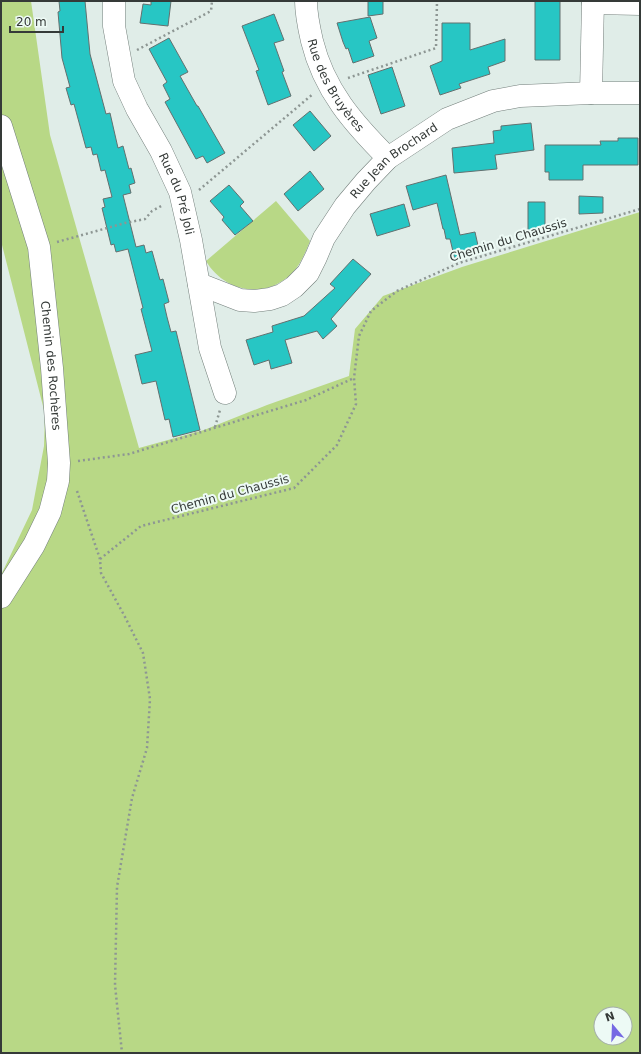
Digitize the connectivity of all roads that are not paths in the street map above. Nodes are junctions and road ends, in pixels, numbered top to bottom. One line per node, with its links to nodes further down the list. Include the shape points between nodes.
1 (114, 1): 9 (street, Rue du Pré Joli, via 114,26 124,81 180,192)
2 (306, 1): 8 (street, Rue des Bruyères, via 308,26 328,83 350,118)
3 (593, 2): 4 (street); 5 (street)
4 (640, 4)
5 (591, 93): 6 (street, Rue Jean Brochard); 8 (street, Rue Jean Brochard, via 520,96 493,101 447,119)
6 (640, 93)
7 (1, 126): 11 (street, Chemin des Rochères, via 39,247 59,463 58,480 50,512 34,545)
8 (388, 158): 9 (street, Rue Jean Brochard, via 345,206 324,238 308,273 282,295 254,301 240,300)
9 (199, 284): 10 (street, Rue du Pré Joli, via 210,348)
10 (225, 392)
11 (1, 598)

